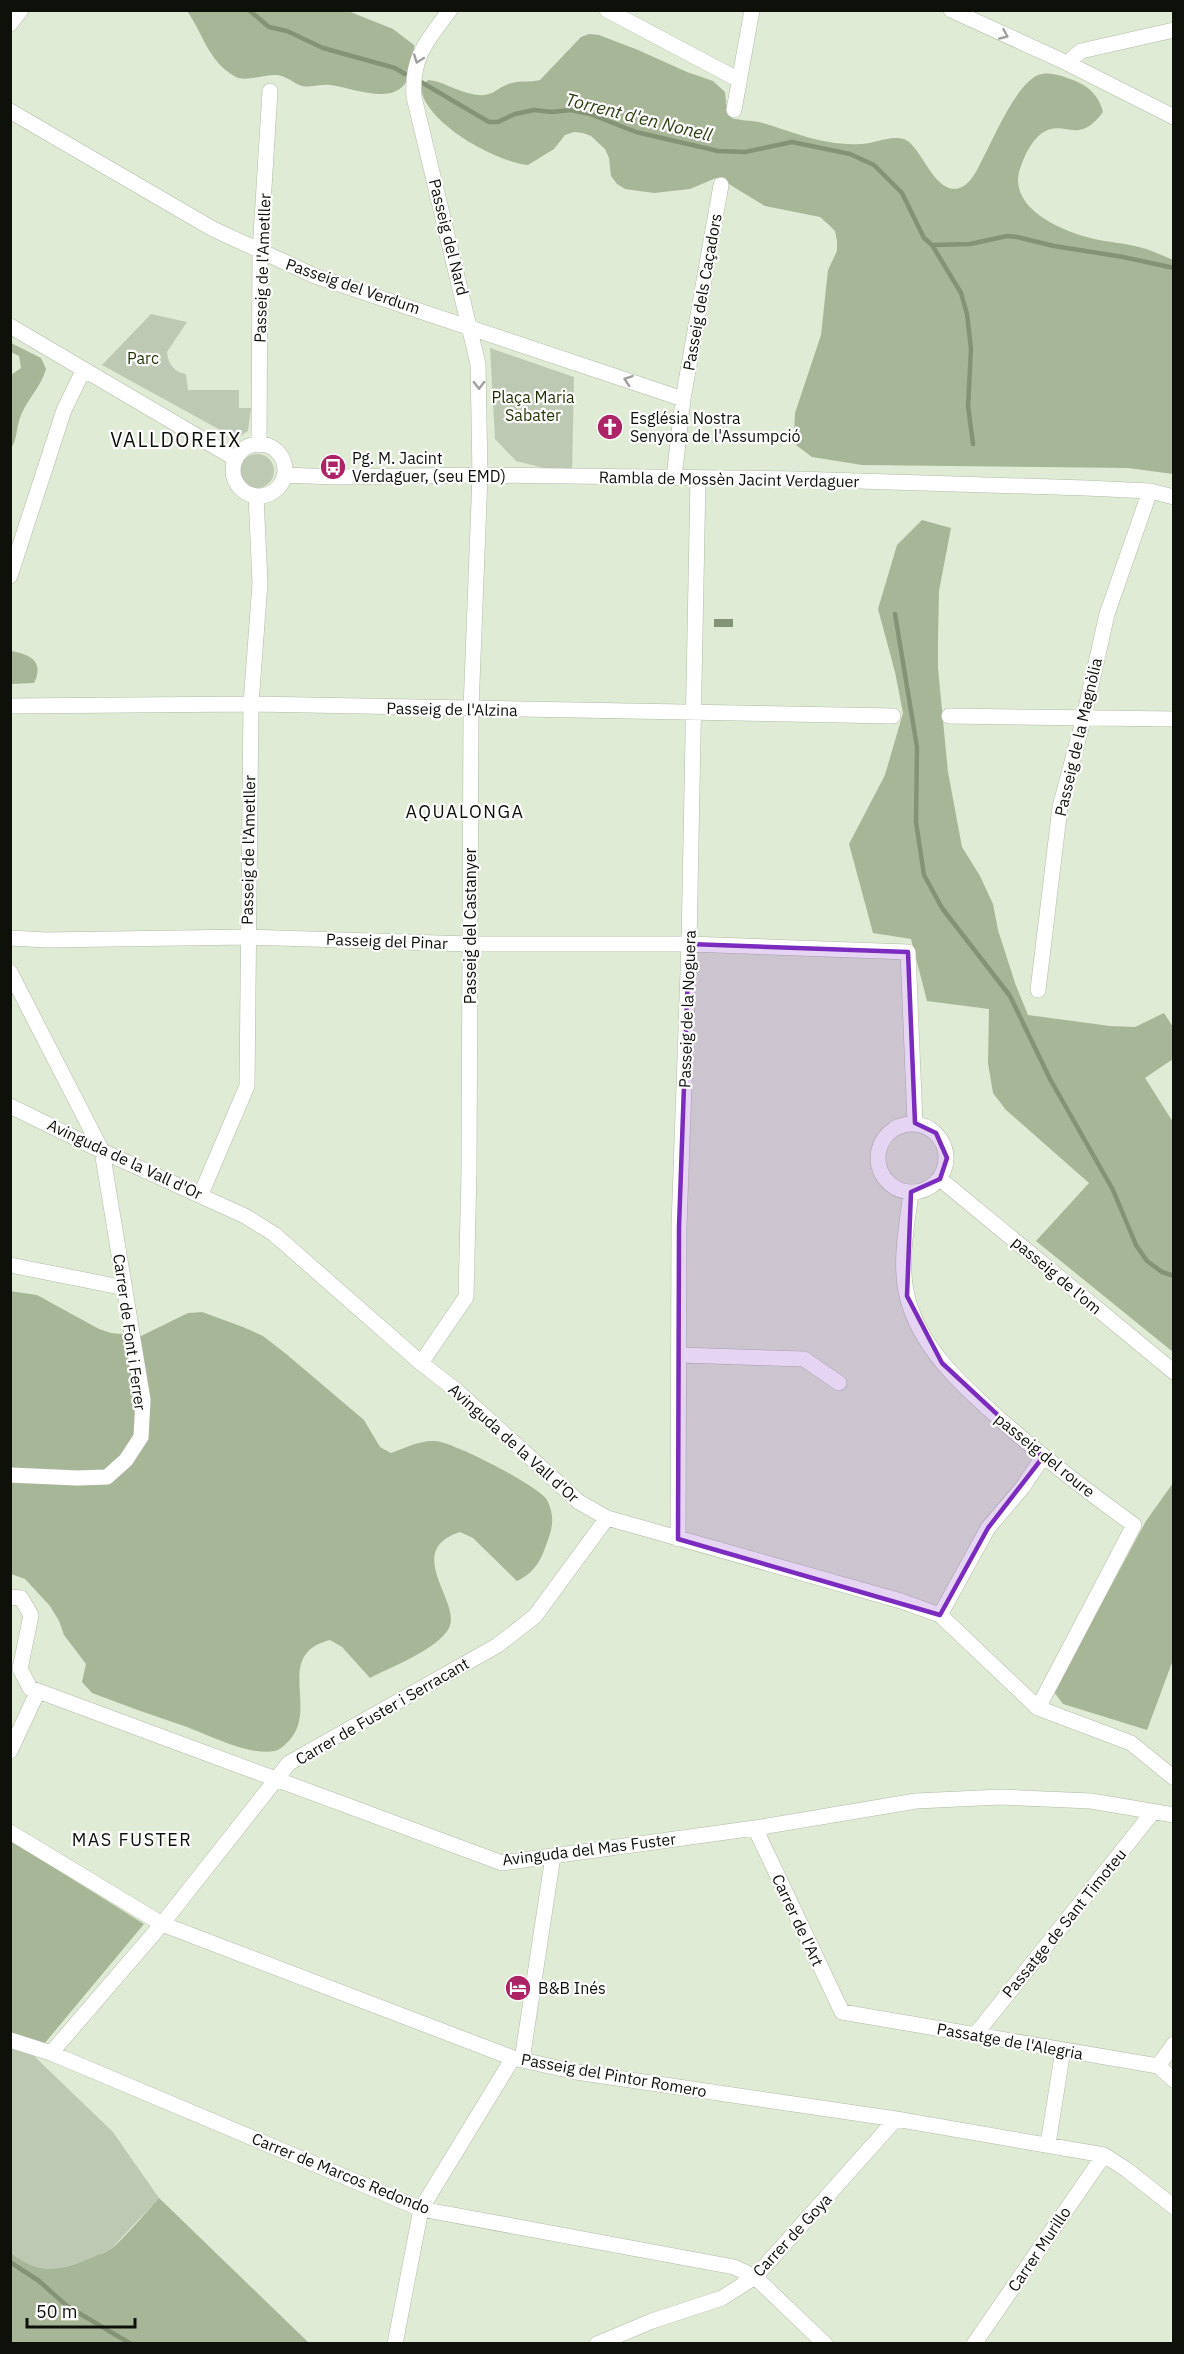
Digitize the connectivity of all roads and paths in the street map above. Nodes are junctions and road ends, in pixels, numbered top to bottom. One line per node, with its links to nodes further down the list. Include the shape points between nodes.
1 (21, 10): 6 (street)
2 (450, 10): 17 (street, Passeig del Nard, one-way to 17, via 423,47 412,80)
3 (607, 10): 9 (street)
4 (752, 10): 9 (street)
5 (951, 10): 8 (street, one-way to 8)
6 (10, 24)
7 (1173, 30): 8 (street, via 1081,51)
8 (1067, 63): 13 (street)
9 (739, 80): 11 (street)
10 (270, 91): 15 (street, Passeig de l'Ametller)
11 (734, 110)
12 (10, 111): 15 (street, Passeig del Verdum, via 213,229)
13 (1173, 117)
14 (721, 185): 19 (street, Passeig dels Caçadors)
15 (260, 252): 17 (street, Passeig del Verdum, via 315,276); 20 (street, Passeig de l'Ametller)
16 (10, 327): 18 (street)
17 (471, 327): 19 (street, Passeig del Verdum, one-way to 17); 23 (street, Passeig del Nard, one-way to 23, via 478,364)
18 (83, 371): 21 (street); 29 (street, via 64,410)
19 (683, 399): 24 (street)
20 (259, 445): 21 (street, via 245,448); 22 (street, via 279,454)
21 (236, 459): 27 (street, via 236,483)
22 (284, 475): 23 (street, Rambla de Mossèn Jacint Verdaguer); 27 (street, via 277,489)
23 (480, 475): 24 (street, Rambla de Mossèn Jacint Verdaguer); 32 (street, Passeig del Castanyer)
24 (674, 478): 25 (street, Rambla de Mossèn Jacint Verdaguer)
25 (698, 478): 26 (street, Rambla de Mossèn Jacint Verdaguer); 33 (street, Passeig de la Noguera)
26 (1150, 491): 28 (street, Rambla de Mossèn Jacint Verdaguer); 36 (street, Passeig de la Magnòlia, via 1107,614)
27 (256, 496): 30 (street, Passeig de l'Ametller, via 260,584)
28 (1173, 496)
29 (10, 576)
30 (251, 704): 31 (street, Passeig de l'Alzina); 32 (street, Passeig de l'Alzina); 38 (street, Passeig de l'Ametller)
31 (10, 706)
32 (471, 709): 33 (street, Passeig de l'Alzina); 40 (street, Passeig del Castanyer)
33 (695, 714): 34 (street, Passeig de l'Alzina); 41 (street, Passeig de la Noguera)
34 (893, 716)
35 (949, 716): 36 (street)
36 (1084, 717): 37 (street); 43 (street, Passeig de la Magnòlia, via 1060,807)
37 (1173, 719)
38 (247, 937): 39 (street, Passeig del Pinar); 40 (street, Passeig del Pinar); 49 (street, Passeig de l'Ametller, via 247,1086)
39 (10, 938)
40 (470, 944): 41 (street, Passeig del Pinar); 53 (street, Passeig del Castanyer, via 466,1297)
41 (689, 944): 45 (street, Passeig del Pinar, via 908,952); 52 (street, Passeig de la Noguera, via 679,1227)
42 (10, 972): 46 (street, Carrer de Font i Ferrer)
43 (1038, 990)
44 (10, 1106): 46 (street, Avinguda de la Vall d'Or)
45 (915, 1123): 47 (street, via 936,1133 945,1146 947,1158); 48 (street, via 894,1128 885,1136 878,1156 879,1168 889,1183)
46 (102, 1151): 49 (street, Avinguda de la Vall d'Or); 51 (street, Carrer de Font i Ferrer)
47 (940, 1179): 48 (street, via 931,1187); 54 (street, passeig de l'om)
48 (911, 1192): 56 (street, passeig del roure, via 904,1270 907,1296 923,1335 942,1363 976,1398)
49 (201, 1194): 53 (street, Avinguda de la Vall d'Or, via 274,1234)
50 (10, 1265): 51 (street)
51 (125, 1288): 57 (street, Carrer de Font i Ferrer, via 143,1400 141,1437 126,1460 107,1476)
52 (679, 1355): 55 (street, via 804,1359); 59 (street, Passeig de la Noguera)
53 (421, 1363): 58 (street, Avinguda de la Vall d'Or, via 579,1502)
54 (1173, 1372)
55 (839, 1383)
56 (1043, 1457): 61 (street, via 988,1528); 63 (street, passeig del roure, via 1134,1525)
57 (10, 1475)
58 (607, 1518): 59 (street, Avinguda de la Vall d'Or); 66 (street, Carrer de Fuster i Serracant, via 535,1616 498,1645 289,1763)
59 (678, 1539): 61 (street, Avinguda de la Vall d'Or)
60 (10, 1597): 62 (street, via 21,1598 32,1615 20,1669 30,1688)
61 (940, 1615): 63 (street, Avinguda de la Vall d'Or)
62 (38, 1691): 64 (street); 66 (street, Avinguda del Mas Fuster)
63 (1038, 1708): 65 (street, Avinguda de la Vall d'Or, via 1131,1743)
64 (10, 1751)
65 (1173, 1778)
66 (278, 1780): 71 (street, Avinguda del Mas Fuster, via 502,1863); 72 (street, Carrer de Fuster i Serracant)
67 (1154, 1812): 68 (street, Avinguda del Mas Fuster); 69 (street, Avinguda del Mas Fuster, via 1090,1801 1000,1797 916,1801); 74 (street, Passatge de Sant Timoteu)
68 (1173, 1815)
69 (755, 1828): 71 (street, Avinguda del Mas Fuster); 73 (street, Carrer de l'Art)
70 (10, 1832): 72 (street, Passeig del Pintor Romero)
71 (553, 1856): 79 (street)
72 (162, 1924): 78 (street, Carrer de Fuster i Serracant); 79 (street, Passeig del Pintor Romero)
73 (842, 2012): 74 (street, Passatge de l'Alegria)
74 (975, 2035): 77 (street, Passatge de l'Alegria)
75 (10, 2040): 78 (street, Carrer de Marcos Redondo)
76 (1173, 2044): 80 (street)
77 (1063, 2050): 80 (street, Passatge de l'Alegria); 83 (street)
78 (51, 2054): 86 (street, Carrer de Marcos Redondo)
79 (518, 2059): 82 (street, Passeig del Pintor Romero, via 576,2072); 86 (street)
80 (1158, 2066): 81 (street)
81 (1173, 2080)
82 (896, 2119): 83 (street, Passeig del Pintor Romero); 87 (street, Carrer de Goya)
83 (1048, 2144): 84 (street, Passeig del Pintor Romero)
84 (1104, 2155): 85 (street, Passeig del Pintor Romero); 91 (street, Carrer Murillo)
85 (1173, 2207)
86 (421, 2209): 87 (street, Carrer de Marcos Redondo, via 734,2266); 88 (street)
87 (755, 2277): 89 (street, Carrer de Goya, via 722,2298); 90 (street, Carrer de Marcos Redondo)
88 (395, 2343)
89 (597, 2343)
90 (825, 2343)
91 (974, 2343)

